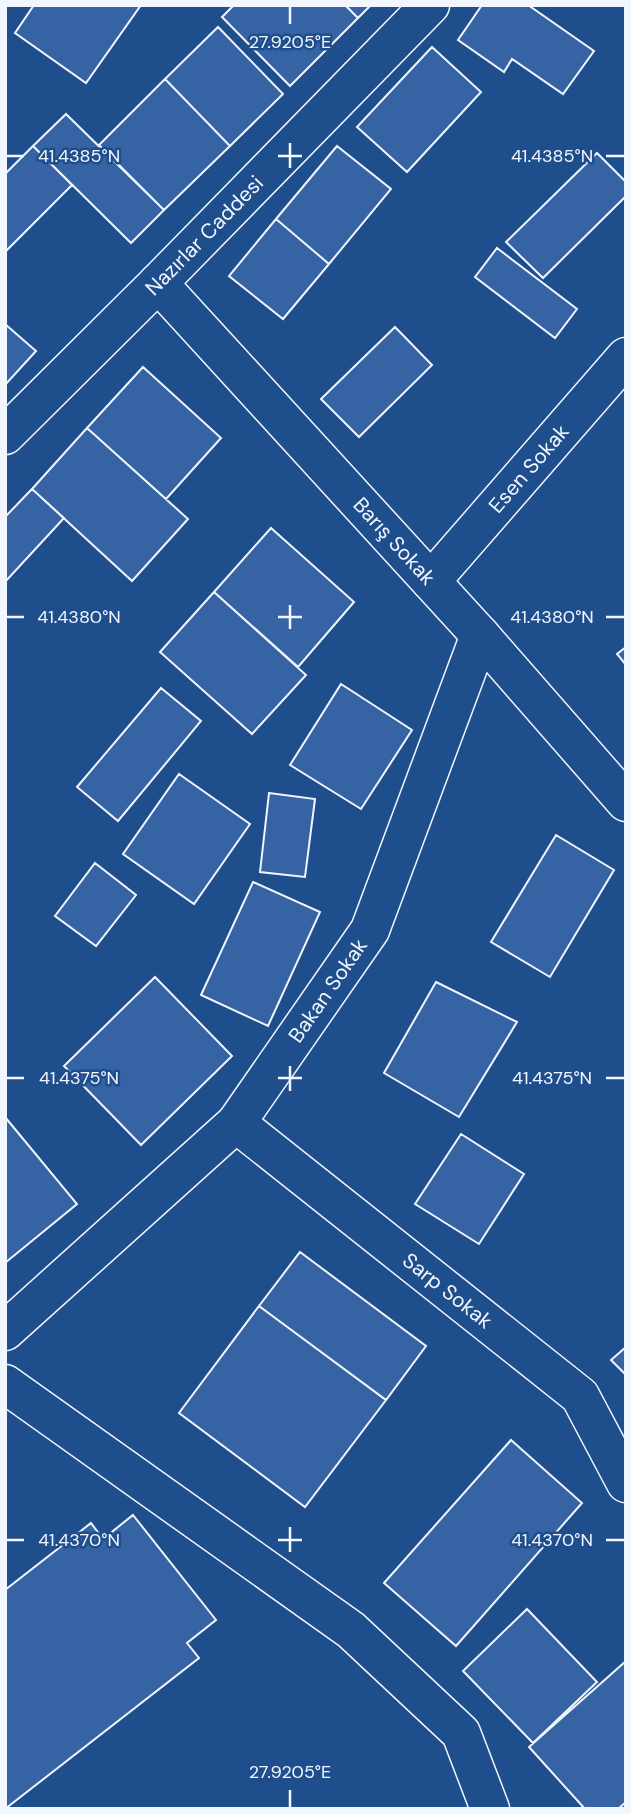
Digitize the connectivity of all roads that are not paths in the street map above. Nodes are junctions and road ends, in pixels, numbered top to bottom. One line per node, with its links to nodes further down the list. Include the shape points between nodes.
1 (430, 5): 2 (street, Nazırlar Caddesi)
2 (158, 283): 4 (street, Nazırlar Caddesi); 5 (street, Barış Sokak)
3 (626, 357): 5 (street, Esen Sokak)
4 (5, 435)
5 (431, 581): 6 (street, Barış Sokak)
6 (480, 635): 7 (street, Barış Sokak); 8 (street, Bakan Sokak, via 370,930)
7 (626, 802)
8 (236, 1123): 9 (street, Bakan Sokak); 11 (street, Sarp Sokak, via 580,1396)
9 (5, 1331)
10 (5, 1384): 12 (street, via 351,1630 461,1733)
11 (626, 1483)
12 (490, 1809)

